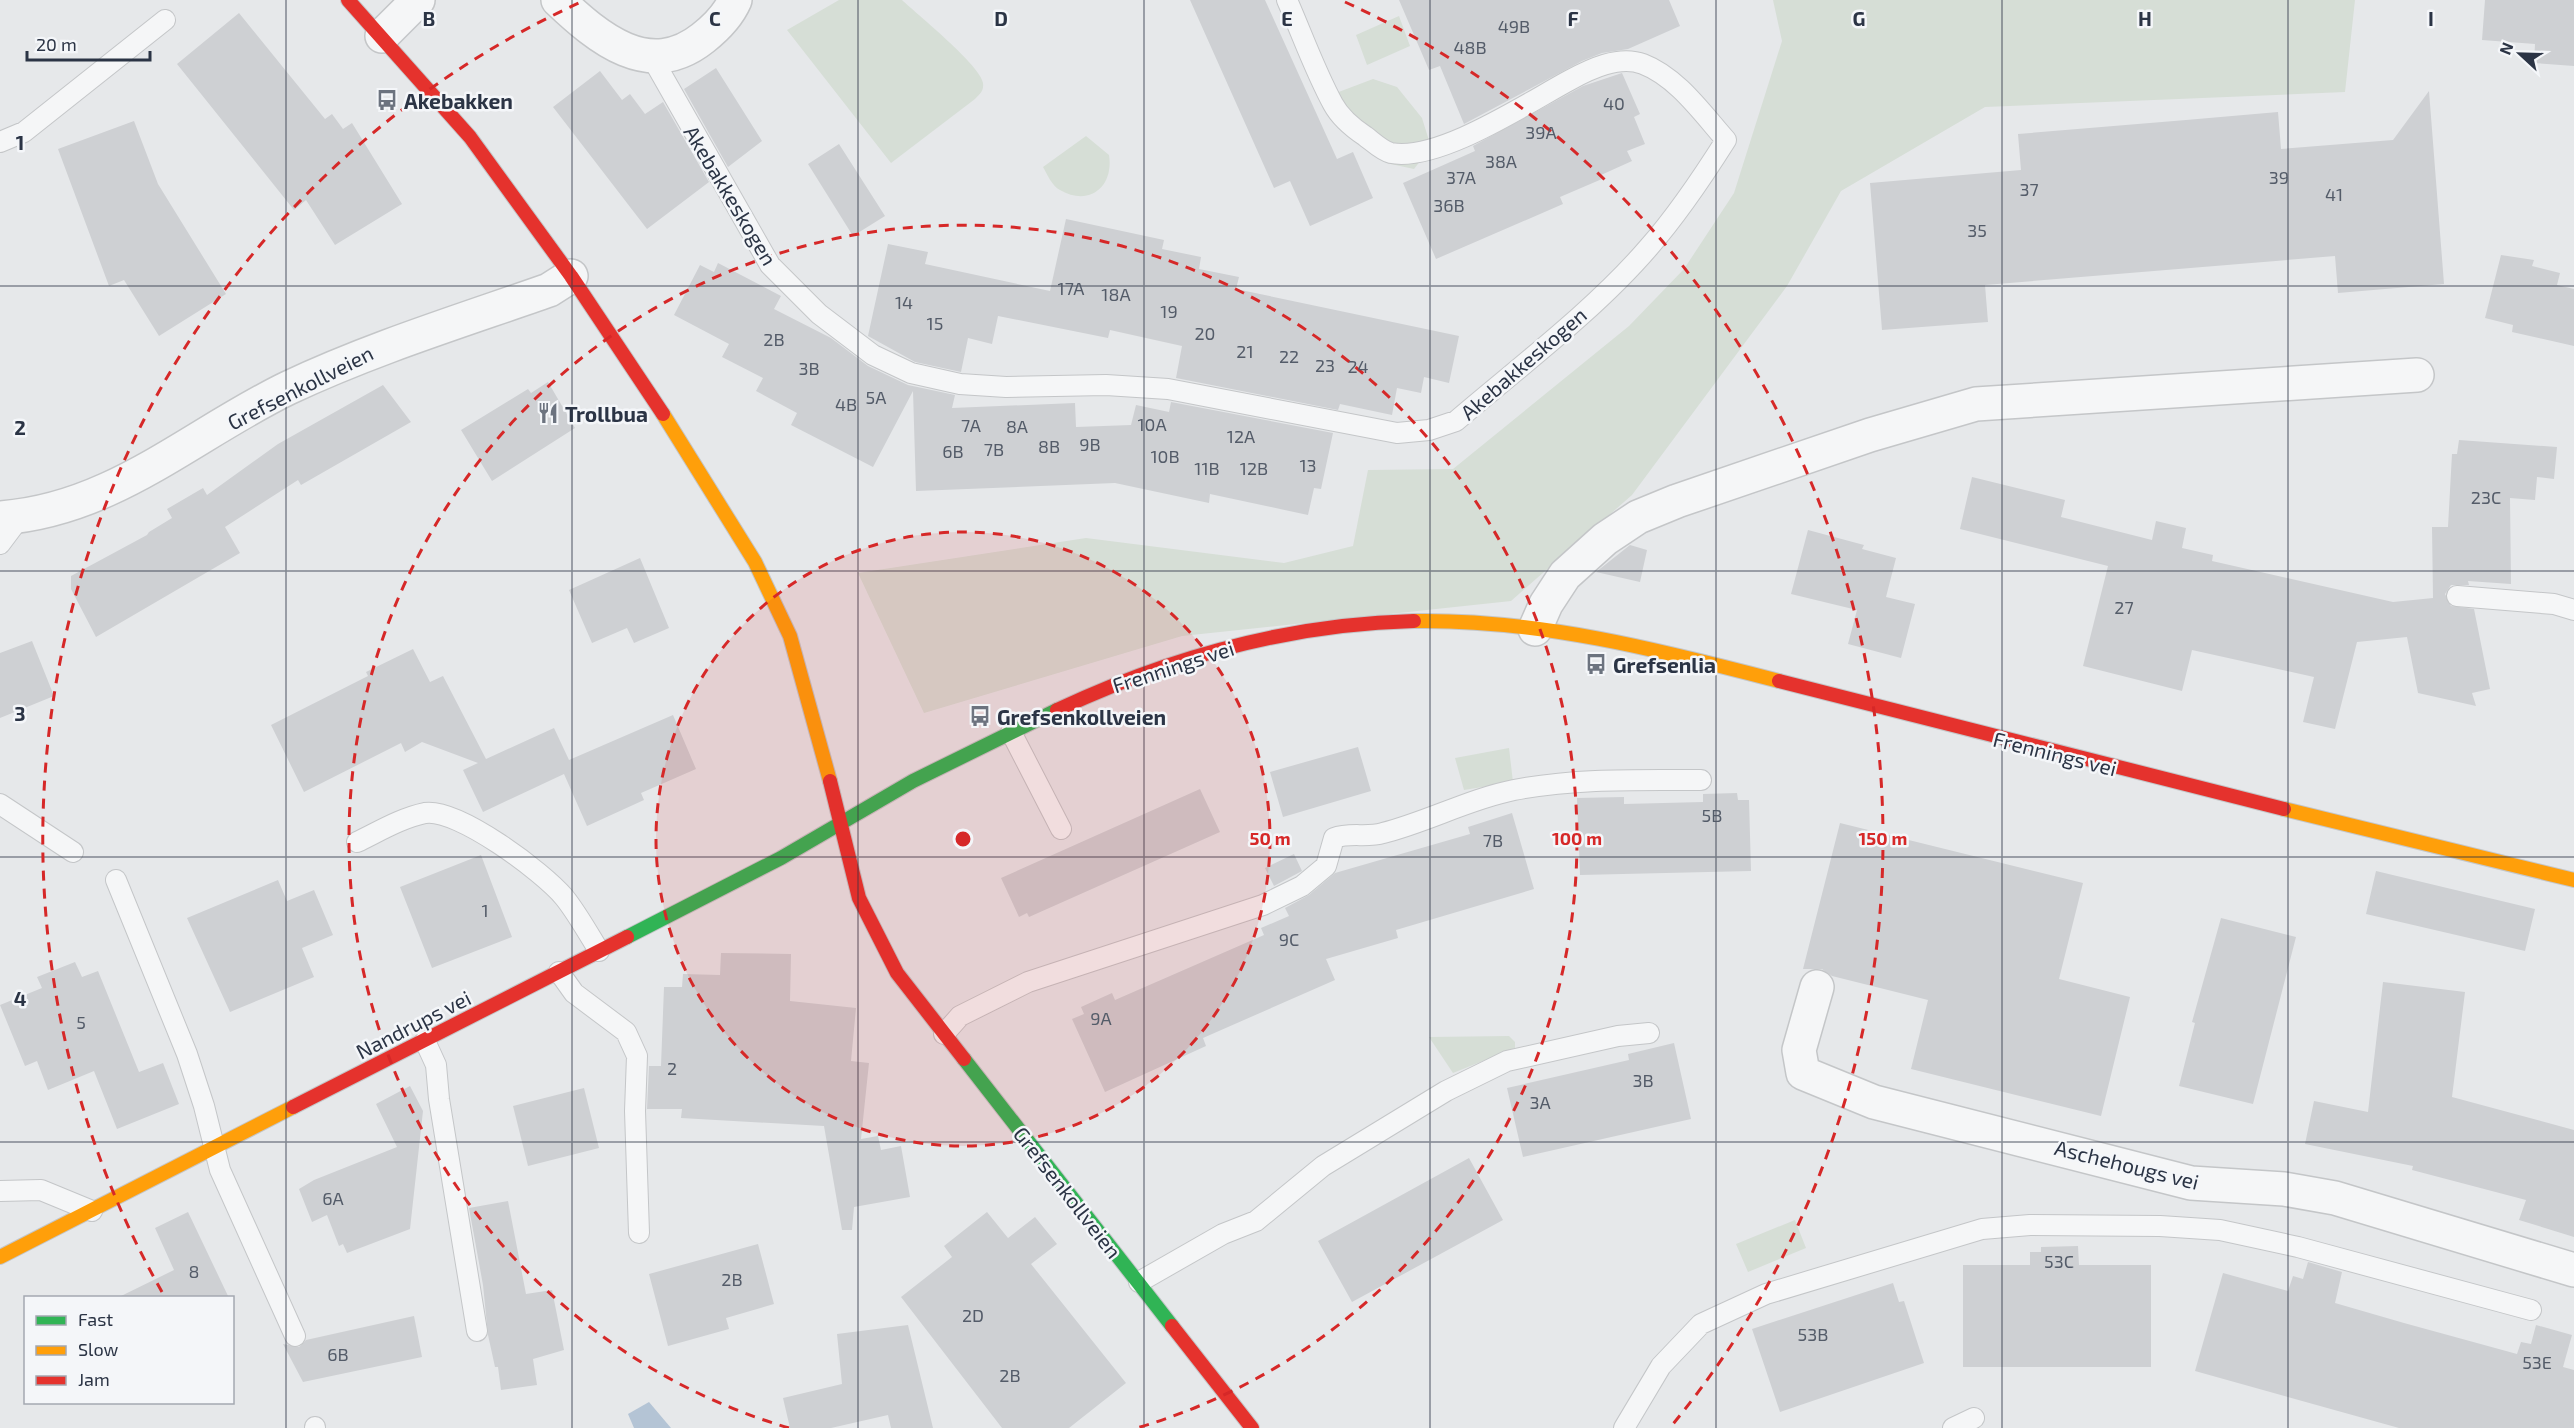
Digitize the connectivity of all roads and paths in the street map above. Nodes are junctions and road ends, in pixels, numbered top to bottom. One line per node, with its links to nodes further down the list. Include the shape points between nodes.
1 (348, 0): 7 (street, Grefsenkollveien)
2 (418, 0): 7 (street)
3 (558, 0): 8 (street, via 593,33 631,52)
4 (735, 0): 8 (street, via 719,25 695,44 675,54)
5 (1287, 0): 8 (lane, Akebakkeskogen, via 1334,106 1353,129 1389,153 1413,153 1447,144 1585,71 1620,60 1642,63 1664,76 1726,140 1685,204 1605,291 1456,421 1429,430 1397,433 1168,389 960,384 911,373 873,355 819,314 770,265)
6 (165, 20): 9 (lane, via 24,132)
7 (381, 36): 10 (street, Grefsenkollveien, via 470,137)
8 (651, 56)
9 (0, 142)
10 (571, 276): 12 (street, Grefsenkollveien, via 549,290 382,347 289,388 143,473 90,499); 20 (street, Grefsenkollveien, via 690,454 755,562 790,636)
11 (2417, 375): 16 (street, via 1965,407 1870,435 1638,517 1565,574 1545,604)
12 (10, 517): 13 (lane)
13 (0, 544)
14 (2457, 596): 15 (lane, via 2554,604)
15 (2574, 610)
16 (1535, 629): 17 (street, Frennings vei, via 1434,620 1380,622 1262,638 1154,668); 25 (street, Frennings vei, via 1647,649)
17 (1011, 732): 20 (street, Frennings vei); 21 (lane)
18 (1701, 780): 29 (lane, via 1578,780 1511,791 1381,834 1343,834 1334,838 1326,866 1302,886 1263,905 1028,982 960,1017)
19 (0, 804): 23 (lane)
20 (840, 820): 26 (street, Nandrups vei, via 781,858); 29 (street, Grefsenkollveien, via 859,898 876,937 897,973)
21 (1061, 829)
22 (357, 843): 26 (lane, via 427,813 473,828 548,880 565,898)
23 (73, 852)
24 (116, 880): 32 (lane, via 187,1054)
25 (2574, 880)
26 (599, 951): 27 (street, Nandrups vei)
27 (559, 972): 31 (street, Nandrups vei); 35 (lane, via 574,993 626,1032 637,1056)
28 (1817, 987): 37 (street, Aschehougs vei, via 1800,1050 1803,1073 1874,1102 2191,1183 2284,1189 2335,1198)
29 (944, 1034): 38 (street, Grefsenkollveien)
30 (1649, 1034): 38 (lane, via 1618,1036 1507,1061 1446,1091 1323,1166 1256,1221 1223,1234)
31 (425, 1041): 32 (street, Nandrups vei); 40 (lane, via 436,1065)
32 (213, 1148): 34 (street, Nandrups vei); 41 (lane)
33 (0, 1191): 34 (lane, via 41,1190)
34 (92, 1211): 36 (street, Nandrups vei)
35 (639, 1233)
36 (0, 1257)
37 (2574, 1270)
38 (1139, 1282): 43 (street, Grefsenkollveien)
39 (2531, 1310): 44 (lane, via 2220,1230 2042,1225 1982,1229 1766,1294 1701,1324 1661,1366)
40 (477, 1331)
41 (295, 1336)
42 (1974, 1418): 45 (lane)
43 (1252, 1428)
44 (1624, 1428)
45 (1953, 1428)

